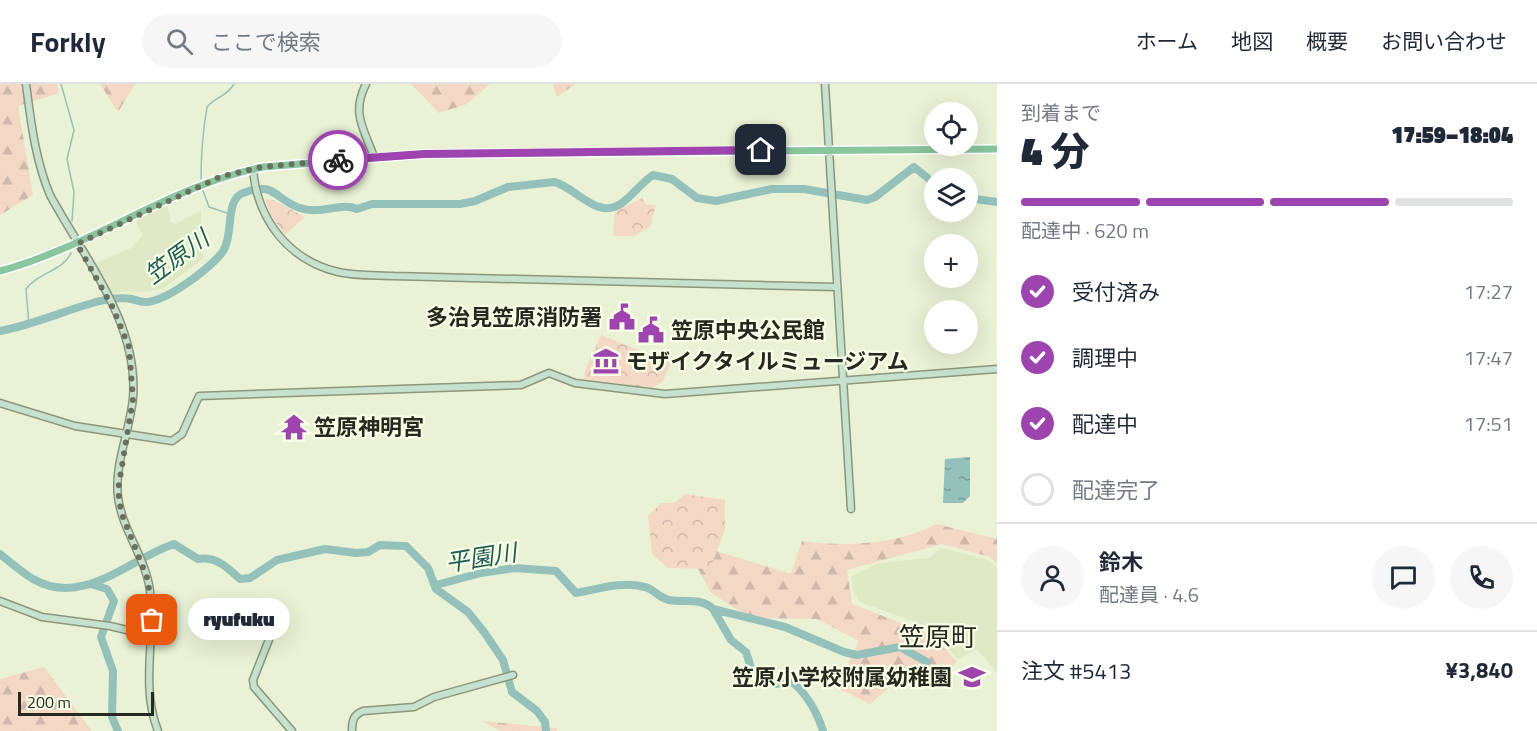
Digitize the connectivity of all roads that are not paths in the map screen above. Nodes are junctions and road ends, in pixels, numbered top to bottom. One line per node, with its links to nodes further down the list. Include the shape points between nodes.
1 (26, 84): 8 (street, via 42,176)
2 (366, 84): 6 (street, via 357,108)
3 (825, 84): 5 (street)
4 (997, 148): 5 (main road)
5 (831, 150): 6 (main road, via 497,152); 10 (street)
6 (374, 157): 7 (main road)
7 (253, 169): 8 (main road, via 207,181); 10 (street, via 258,199 272,227 295,252 319,266 350,274)
8 (77, 244): 9 (main road); 14 (street, via 123,329 133,376)
9 (0, 271)
10 (836, 287): 12 (street)
11 (997, 369): 12 (street)
12 (843, 380): 14 (street, via 665,394 575,383 547,373 521,385 199,396 176,439); 15 (street)
13 (0, 403): 14 (street, via 75,426)
14 (126, 435): 17 (street, via 118,497 150,591)
15 (851, 509)
16 (0, 601): 17 (street, via 42,617)
17 (152, 636): 20 (street, via 149,699)
18 (270, 637): 21 (street, via 253,680 254,687)
19 (513, 675): 22 (street, via 414,706 363,711 353,719)
20 (157, 730)
21 (292, 731)
22 (352, 731)

